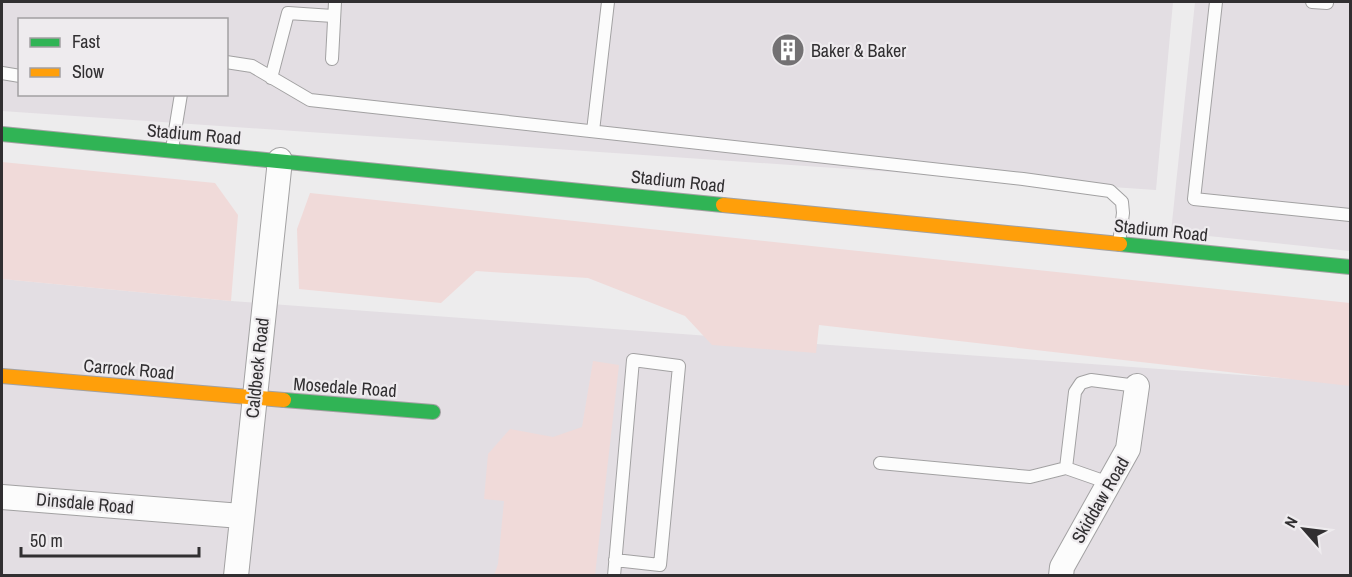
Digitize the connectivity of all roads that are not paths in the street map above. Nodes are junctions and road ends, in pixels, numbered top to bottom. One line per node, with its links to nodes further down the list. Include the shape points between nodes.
1 (335, 2): 6 (lane)
2 (608, 2): 13 (lane)
3 (1216, 2): 17 (lane, via 1194,199)
4 (1312, 2): 5 (lane)
5 (1327, 3)
6 (333, 16): 7 (lane); 11 (lane, via 288,13)
7 (332, 59)
8 (228, 62): 11 (lane, via 252,66)
9 (2, 73): 10 (lane)
10 (18, 75)
11 (271, 78): 13 (lane, via 310,100)
12 (181, 96): 15 (lane)
13 (593, 131): 18 (lane, via 1110,191 1122,202)
14 (2, 134): 15 (street, Stadium Road)
15 (172, 150): 16 (street, Stadium Road)
16 (280, 160): 18 (street, Stadium Road); 22 (street, Caldbeck Road)
17 (1350, 215)
18 (1119, 243): 19 (street, Stadium Road)
19 (1350, 267)
20 (2, 376): 22 (street, Carrock Road)
21 (1137, 386): 25 (lane, via 1091,380 1081,383 1076,392); 26 (street, Skiddaw Road, via 1128,449)
22 (254, 398): 23 (street, Mosedale Road); 28 (street, Caldbeck Road)
23 (433, 412)
24 (880, 463): 25 (lane, via 1030,477)
25 (1066, 468): 26 (lane)
26 (1109, 483): 32 (street, Skiddaw Road)
27 (2, 497): 28 (street, Dinsdale Road)
28 (241, 516): 30 (street, Caldbeck Road)
29 (615, 560): 29 (lane, via 633,360 679,366 660,565); 31 (lane)
30 (236, 576)
31 (614, 576)
32 (1060, 576)

